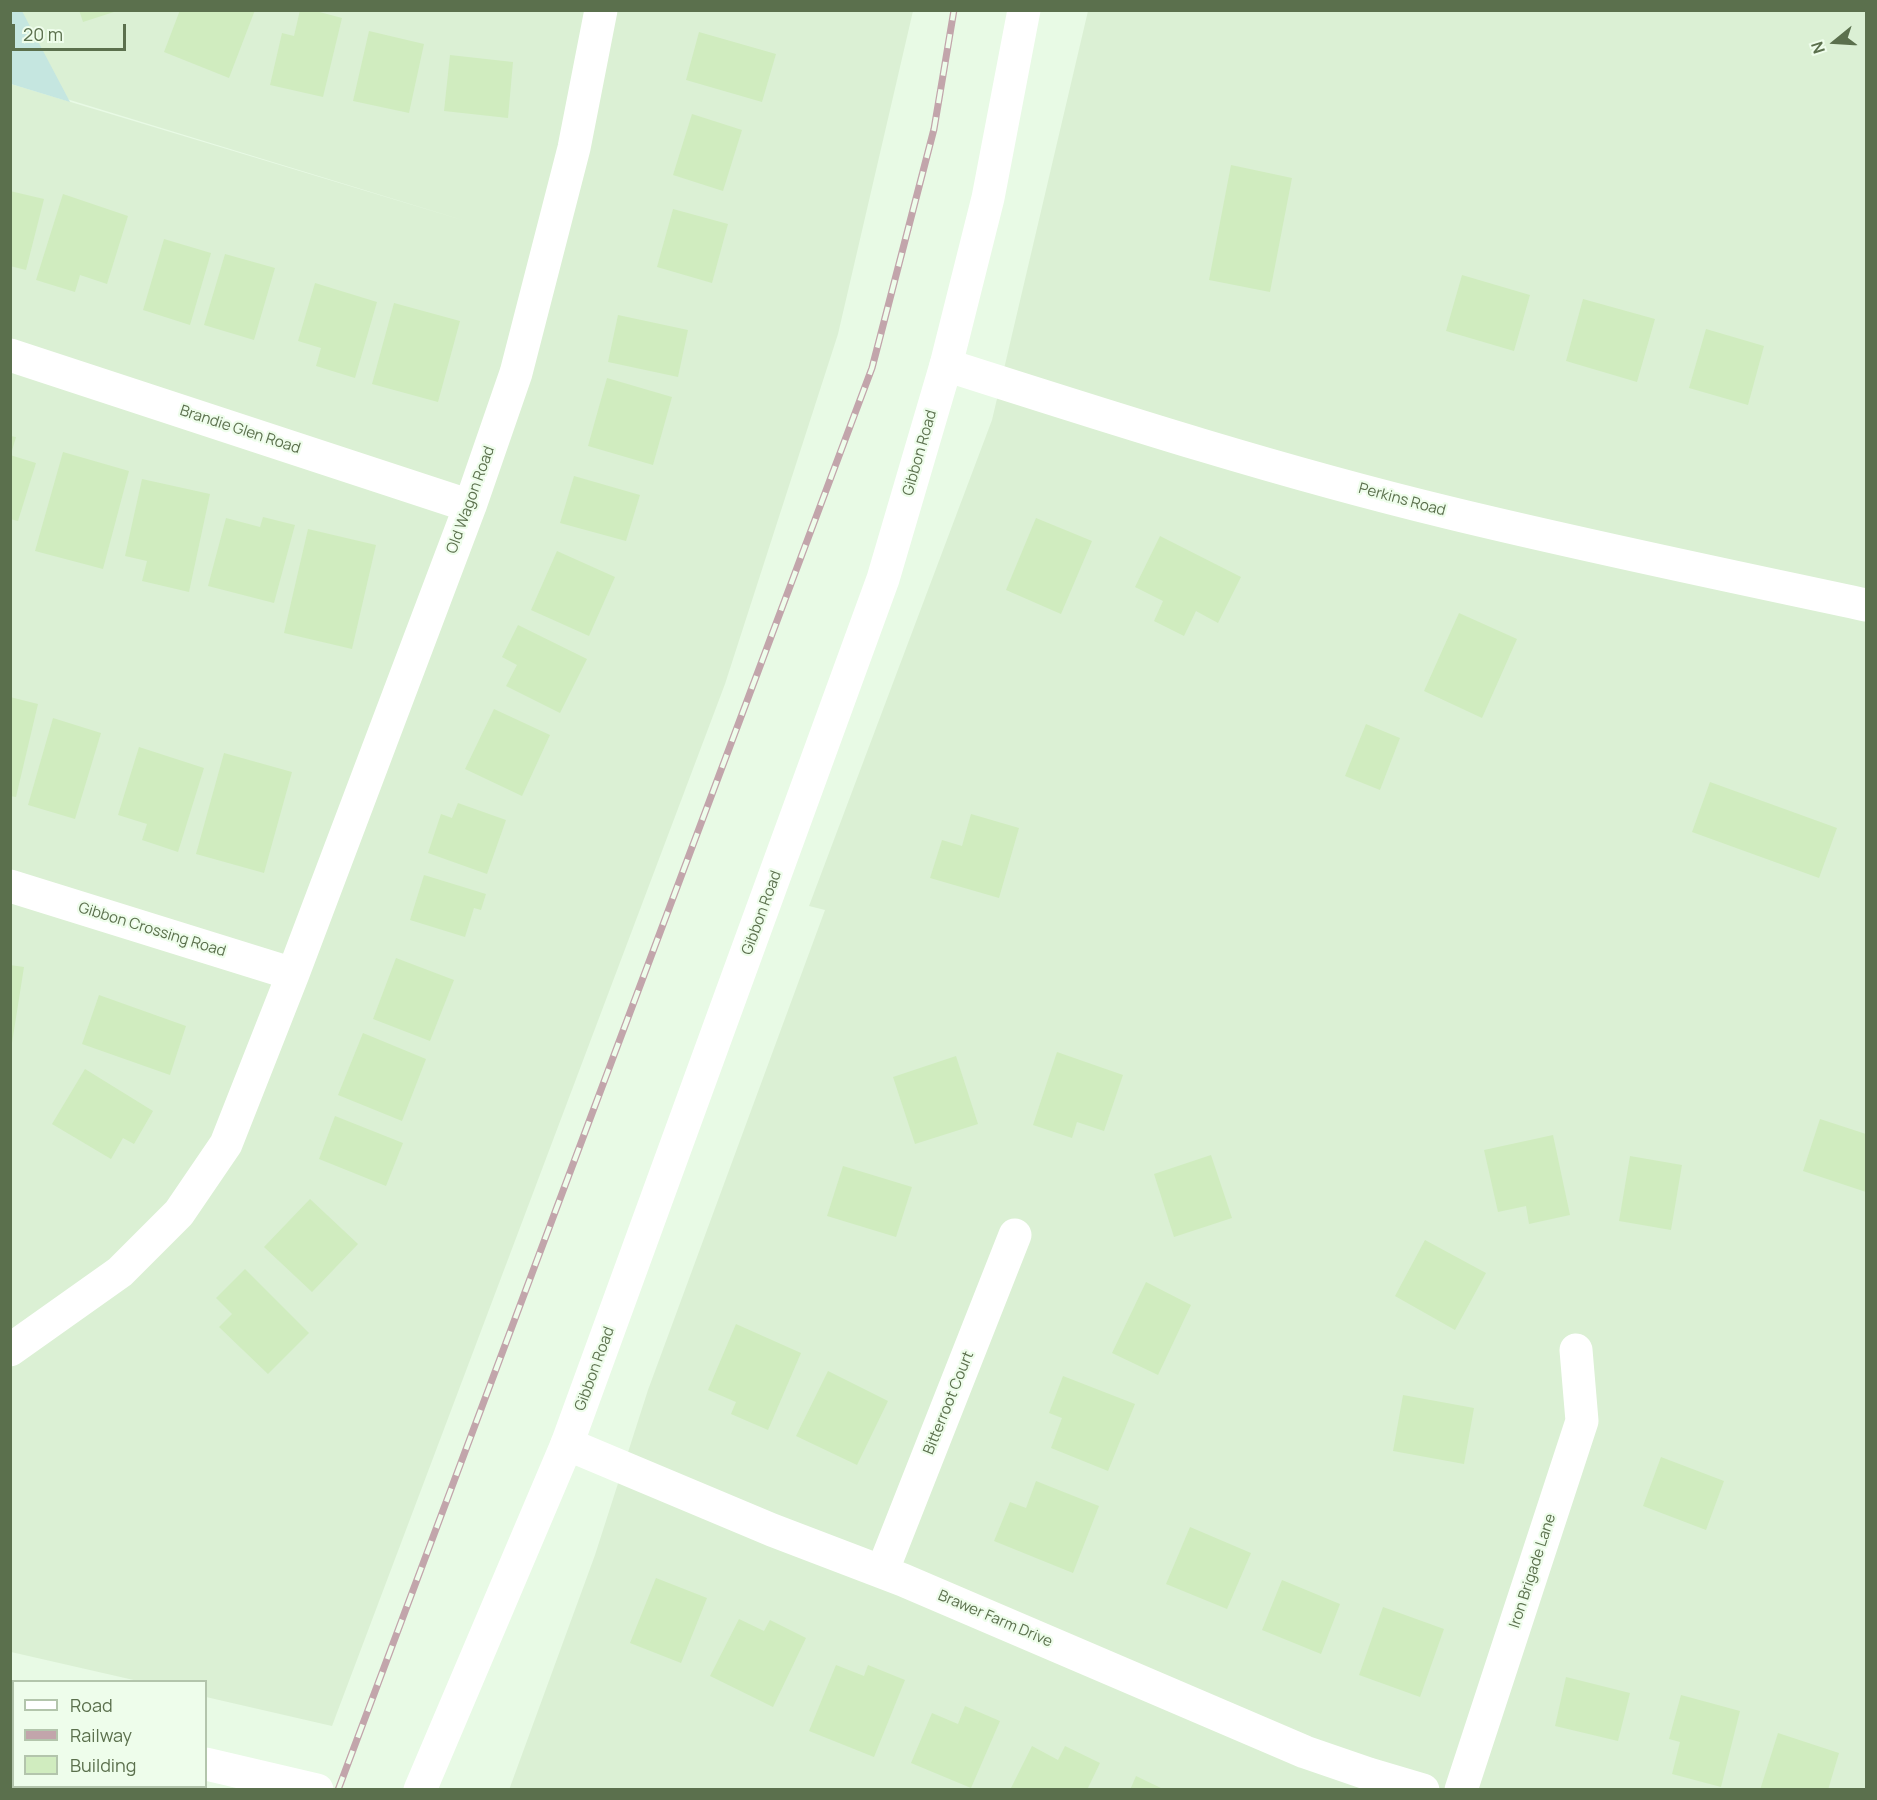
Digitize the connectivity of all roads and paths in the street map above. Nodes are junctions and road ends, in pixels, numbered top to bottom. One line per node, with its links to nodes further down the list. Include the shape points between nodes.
1 (601, 10): 5 (street, Old Wagon Road, via 574,148 516,373)
2 (1024, 10): 4 (street, Gibbon Road, via 988,198)
3 (10, 355): 5 (street, Brandie Glen Road)
4 (946, 365): 6 (street, Perkins Road, via 1209,448 1444,512); 12 (street, Gibbon Road, via 866,628)
5 (470, 506): 8 (street, Old Wagon Road)
6 (1866, 605)
7 (10, 886): 8 (street, Gibbon Crossing Road)
8 (293, 974): 10 (street, Old Wagon Road, via 226,1144 179,1213 120,1272)
9 (1016, 1235): 13 (street, Bitterroot Court)
10 (10, 1350)
11 (1576, 1350): 18 (street, Iron Brigade Lane, via 1582,1421)
12 (567, 1444): 13 (street, Brawer Farm Drive); 16 (street, Gibbon Road)
13 (882, 1572): 17 (street, Brawer Farm Drive, via 1305,1752)
14 (207, 1764): 15 (street)
15 (317, 1790)
16 (420, 1790)
17 (1423, 1790)
18 (1461, 1790)

